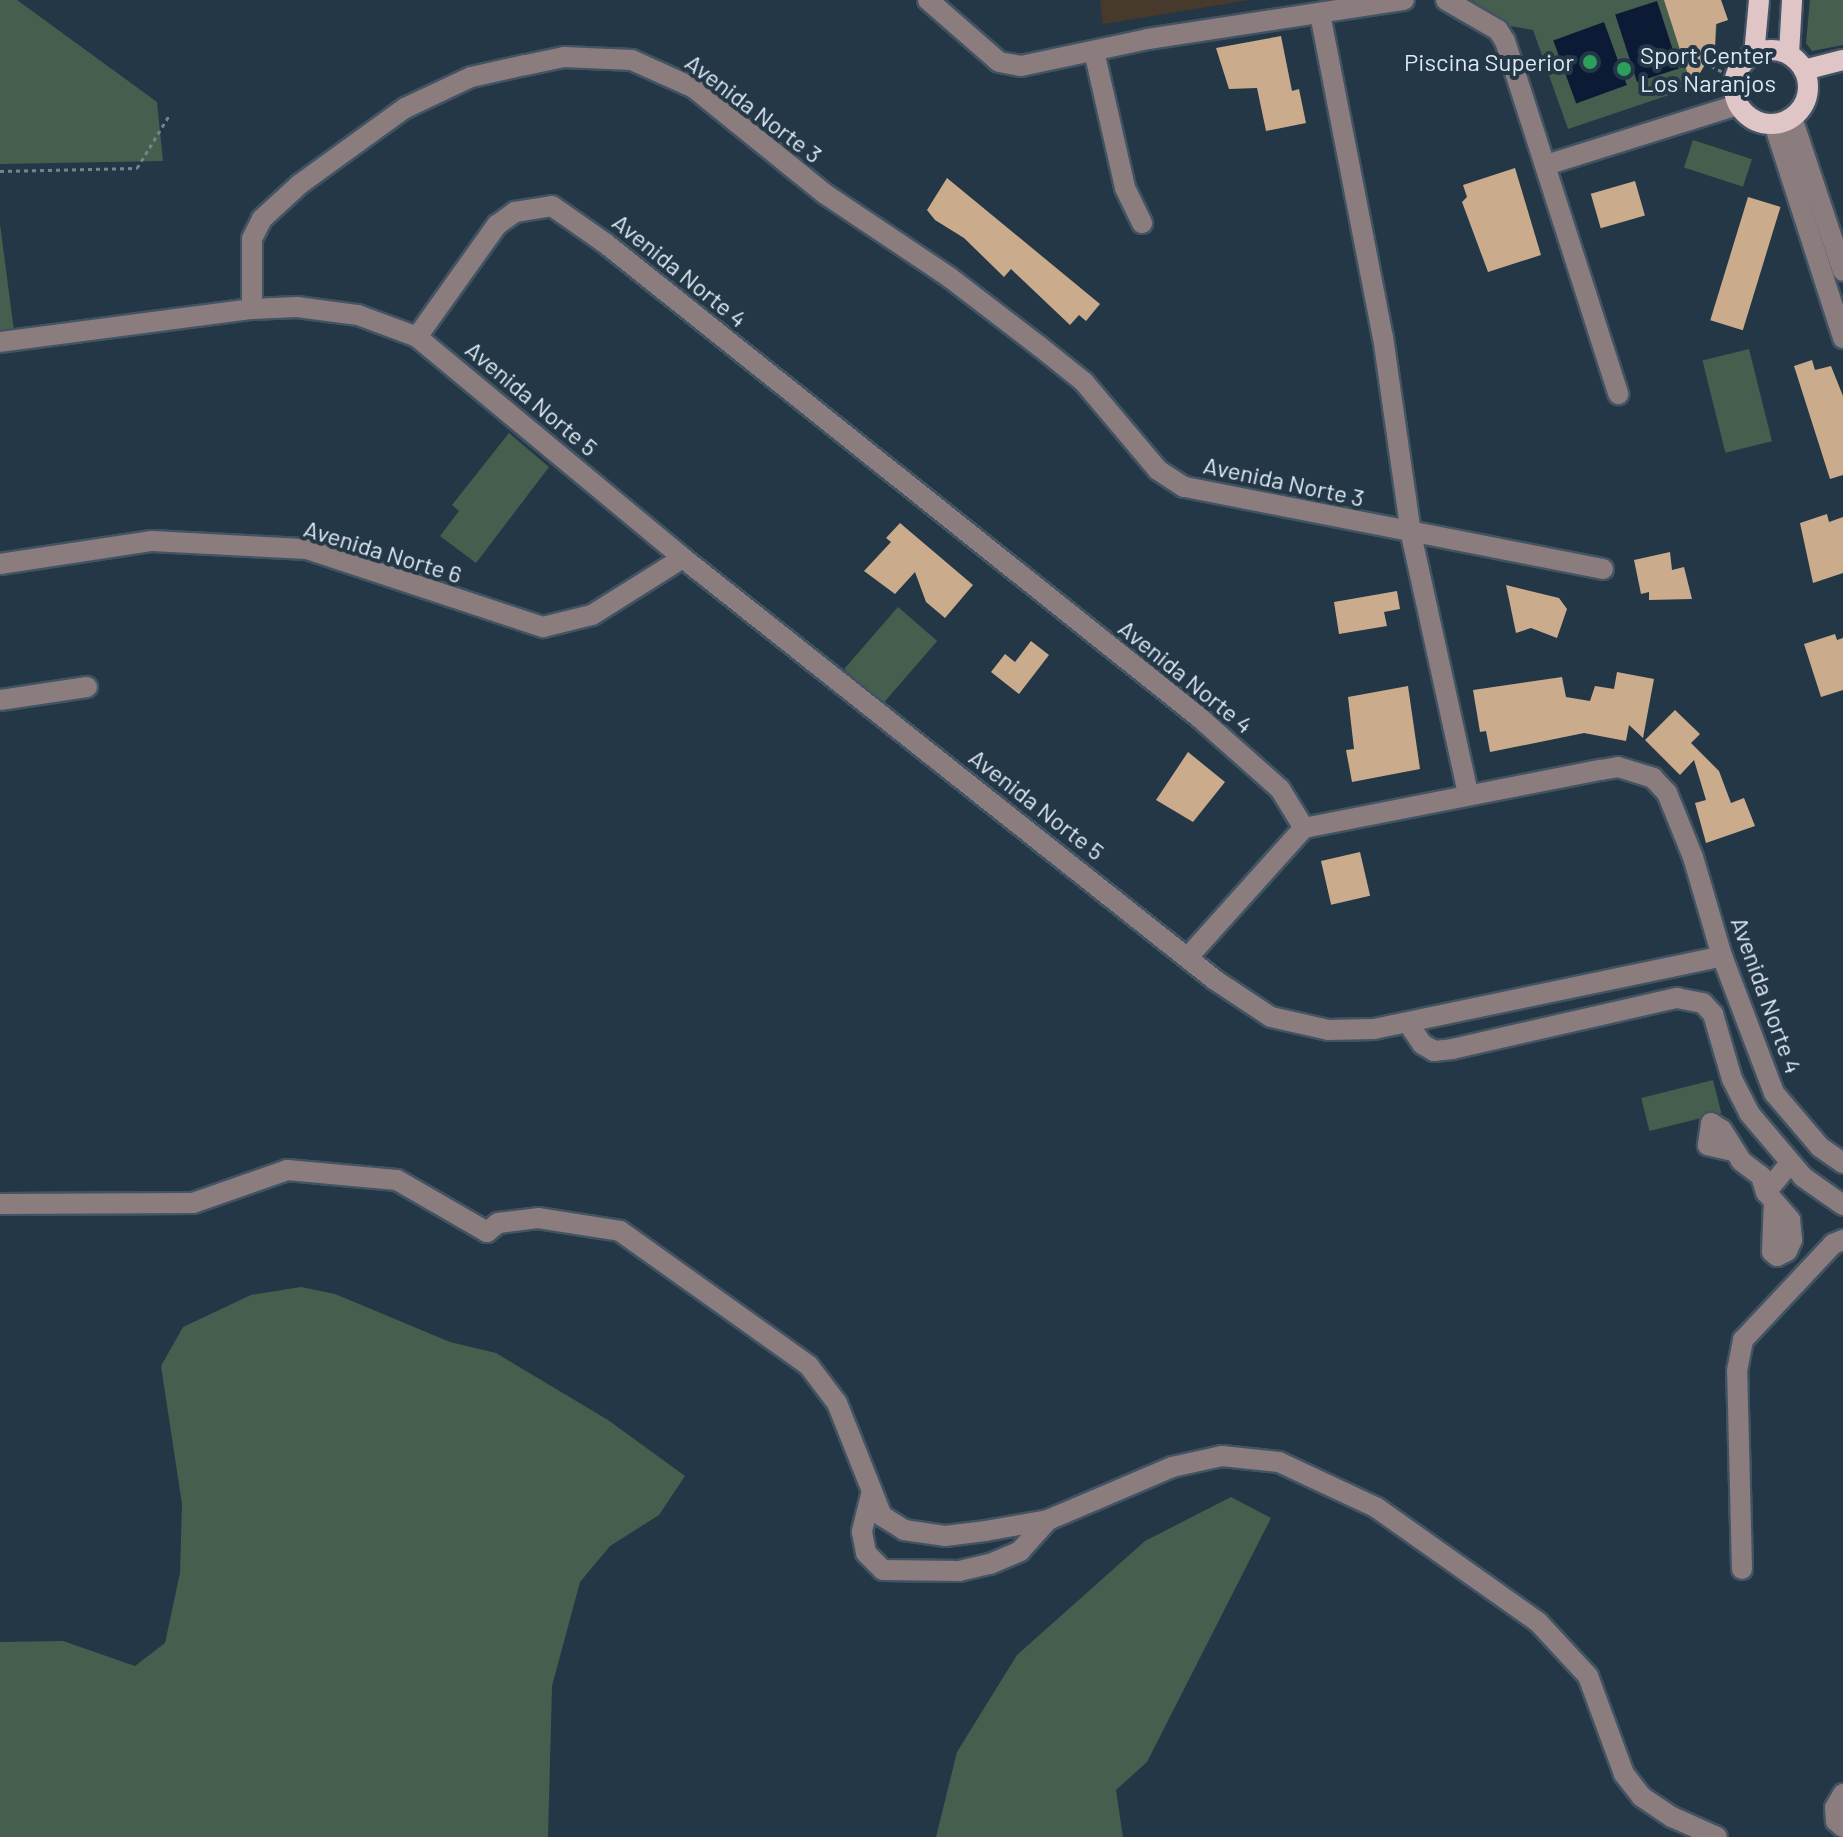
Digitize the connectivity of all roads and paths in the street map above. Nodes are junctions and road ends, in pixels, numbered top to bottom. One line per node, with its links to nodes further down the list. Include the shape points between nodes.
1 (928, 0): 7 (street, via 999,62 1021,66)
2 (1404, 0): 6 (street)
3 (1446, 0): 17 (street, via 1498,30 1518,72)
4 (1759, 0): 9 (main road)
5 (1792, 0): 8 (main road)
6 (1320, 14): 7 (street); 26 (street, via 1383,337)
7 (1094, 51): 19 (street, via 1125,188)
8 (1789, 54): 9 (main road, via 1774,50); 12 (main road)
9 (1754, 55): 14 (main road, via 1738,72)
10 (1843, 60): 12 (main road)
11 (1704, 62): 13 (path)
12 (1804, 70): 16 (main road, via 1805,101)
13 (1730, 76)
14 (1738, 105): 16 (main road, via 1752,119); 17 (street)
15 (170, 114): 18 (path, via 137,168)
16 (1783, 121): 20 (street); 23 (street)
17 (1546, 165): 25 (street)
18 (0, 171)
19 (1142, 223)
20 (1843, 271)
21 (252, 309): 22 (street, via 297,307 358,315); 24 (street); 26 (street, Avenida Norte 3, via 249,262 262,219 312,175 405,108 471,77 511,68 564,57 632,60 694,88 825,194 949,277 1039,346 1084,382 1158,470 1184,487)
22 (417, 337): 27 (street, Avenida Norte 5); 33 (street, Avenida Norte 4, via 497,225 534,207 552,206 571,216 1200,718 1280,789)
23 (1843, 338)
24 (0, 342)
25 (1618, 394)
26 (1411, 534): 29 (street, Avenida Norte 3); 32 (street)
27 (683, 558): 28 (street, Avenida Norte 6, via 592,615 543,627 307,549 152,541); 34 (street, Avenida Norte 5)
28 (5, 566)
29 (1603, 569)
30 (87, 687): 31 (street)
31 (0, 700)
32 (1468, 794): 33 (street, Avenida Norte 4); 35 (street, Avenida Norte 4, via 1618,767 1653,778 1667,793 1693,857)
33 (1304, 828): 34 (street)
34 (1189, 956): 36 (street, Avenida Norte 5, via 1271,1017 1328,1030)
35 (1722, 956): 36 (street, Avenida Norte 5); 37 (street, Avenida Norte 4)
36 (1408, 1023): 38 (street, via 1422,1044 1434,1051 1690,998 1713,1014)
37 (1768, 1079): 38 (street); 41 (street, Avenida Norte 4, via 1803,1128)
38 (1739, 1093): 40 (street)
39 (1733, 1151): 40 (street, via 1761,1176 1770,1197)
40 (1790, 1163): 43 (street)
41 (1843, 1163)
42 (0, 1204): 45 (street, via 193,1203 287,1170 397,1180 487,1232 498,1223 538,1218 620,1231 809,1366 837,1403)
43 (1843, 1205)
44 (1843, 1240): 47 (street, via 1833,1244 1743,1340 1737,1371)
45 (871, 1495): 46 (street, via 882,1516 904,1530 945,1536); 46 (street, via 862,1532 866,1553 883,1570 959,1571 990,1564 1020,1551)
46 (1048, 1520): 50 (street, via 1172,1467 1222,1456 1279,1462 1377,1508 1538,1622 1588,1676 1624,1774 1642,1797)
47 (1742, 1569)
48 (1843, 1794): 49 (street, via 1835,1808 1836,1821)
49 (1843, 1827)
50 (1692, 1832): 51 (street)
51 (1717, 1837)

